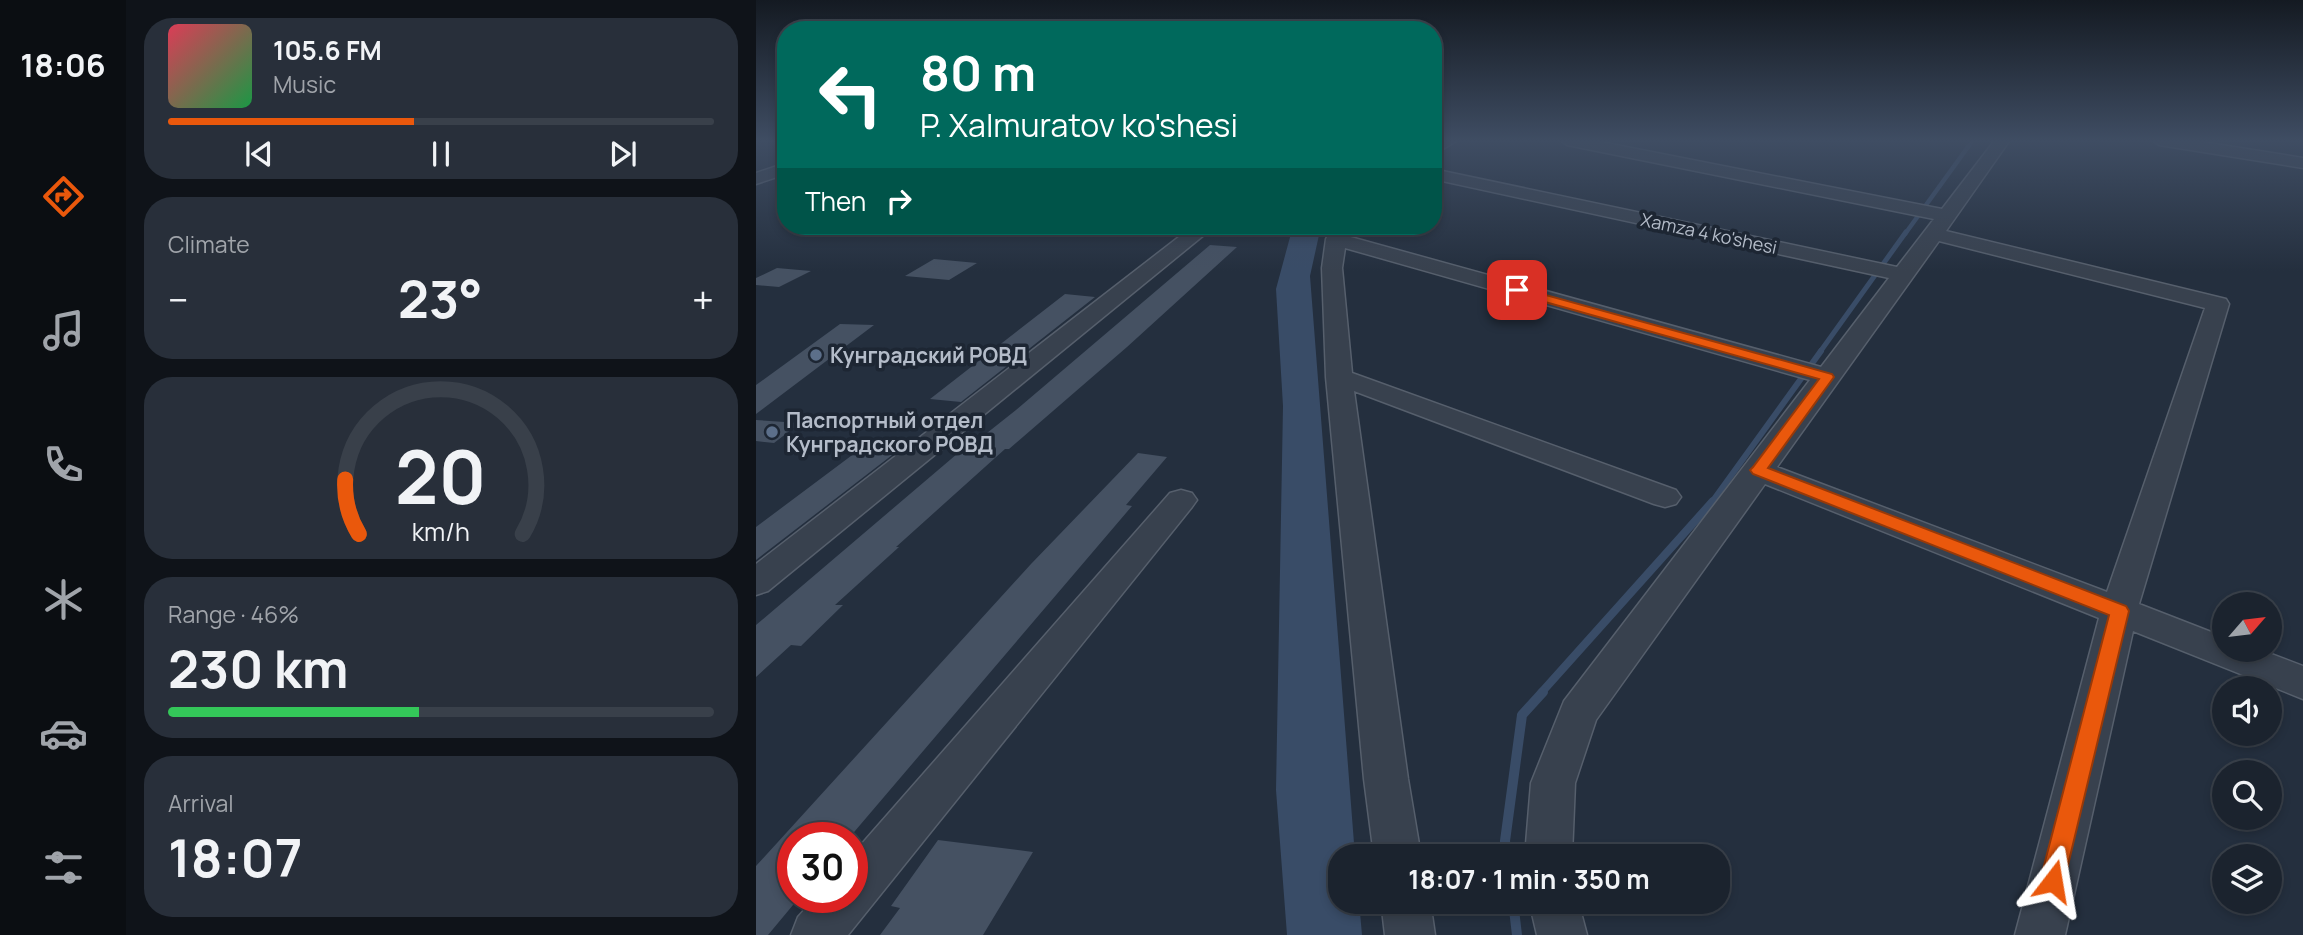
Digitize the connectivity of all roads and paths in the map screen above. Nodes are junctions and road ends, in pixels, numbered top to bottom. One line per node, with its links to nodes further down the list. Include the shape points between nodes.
1 (1478, 184): 10 (street, Xamza 4 ko'shesi)
2 (1758, 184): 6 (street)
3 (1971, 184): 6 (street)
4 (756, 191): 5 (street)
5 (776, 192)
6 (1940, 225): 10 (street); 17 (street, via 2218,304)
7 (1192, 235): 16 (street)
8 (1338, 235): 11 (street, via 1332,268)
9 (1345, 235): 12 (street)
10 (1903, 275): 12 (street)
11 (1339, 377): 14 (street); 19 (street)
12 (1828, 377): 13 (street)
13 (1758, 470): 17 (street); 20 (street, via 1578,713 1553,783)
14 (1665, 497)
15 (1181, 500): 21 (street)
16 (756, 582)
17 (2119, 611): 18 (street); 28 (street)
18 (2303, 683)
19 (1396, 844)
20 (1549, 844)
21 (868, 873)
22 (834, 913): 25 (street)
23 (1407, 914): 26 (street)
24 (1556, 914): 27 (street)
25 (816, 935)
26 (1410, 935)
27 (1562, 935)
28 (2040, 935)

